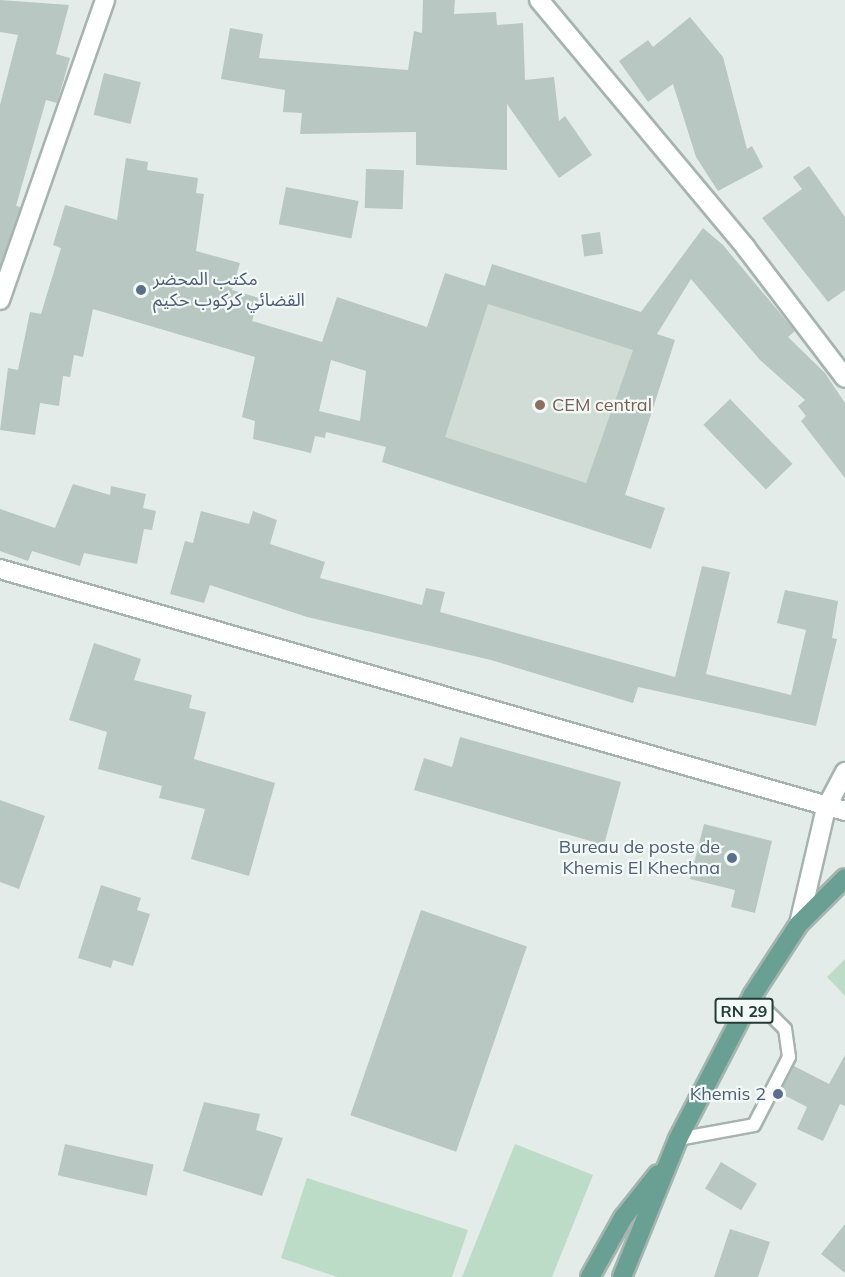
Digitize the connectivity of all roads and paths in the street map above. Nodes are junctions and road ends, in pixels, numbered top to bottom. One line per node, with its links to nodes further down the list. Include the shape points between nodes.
1 (105, 0): 3 (street)
2 (539, 0): 4 (street, via 747,248)
3 (0, 300)
4 (845, 378)
5 (0, 568): 7 (street)
6 (845, 772): 7 (street)
7 (826, 808): 8 (street); 10 (street)
8 (845, 812)
9 (845, 878): 10 (main road, RN 29)
10 (799, 924): 11 (main road, RN 29)
11 (752, 996): 12 (main road, RN 29); 12 (lane, via 785,1029 789,1057 754,1125)
12 (678, 1139): 13 (main road, RN 29)
13 (668, 1161): 14 (main road, via 623,1218); 15 (main road)
14 (591, 1277)
15 (622, 1277)

